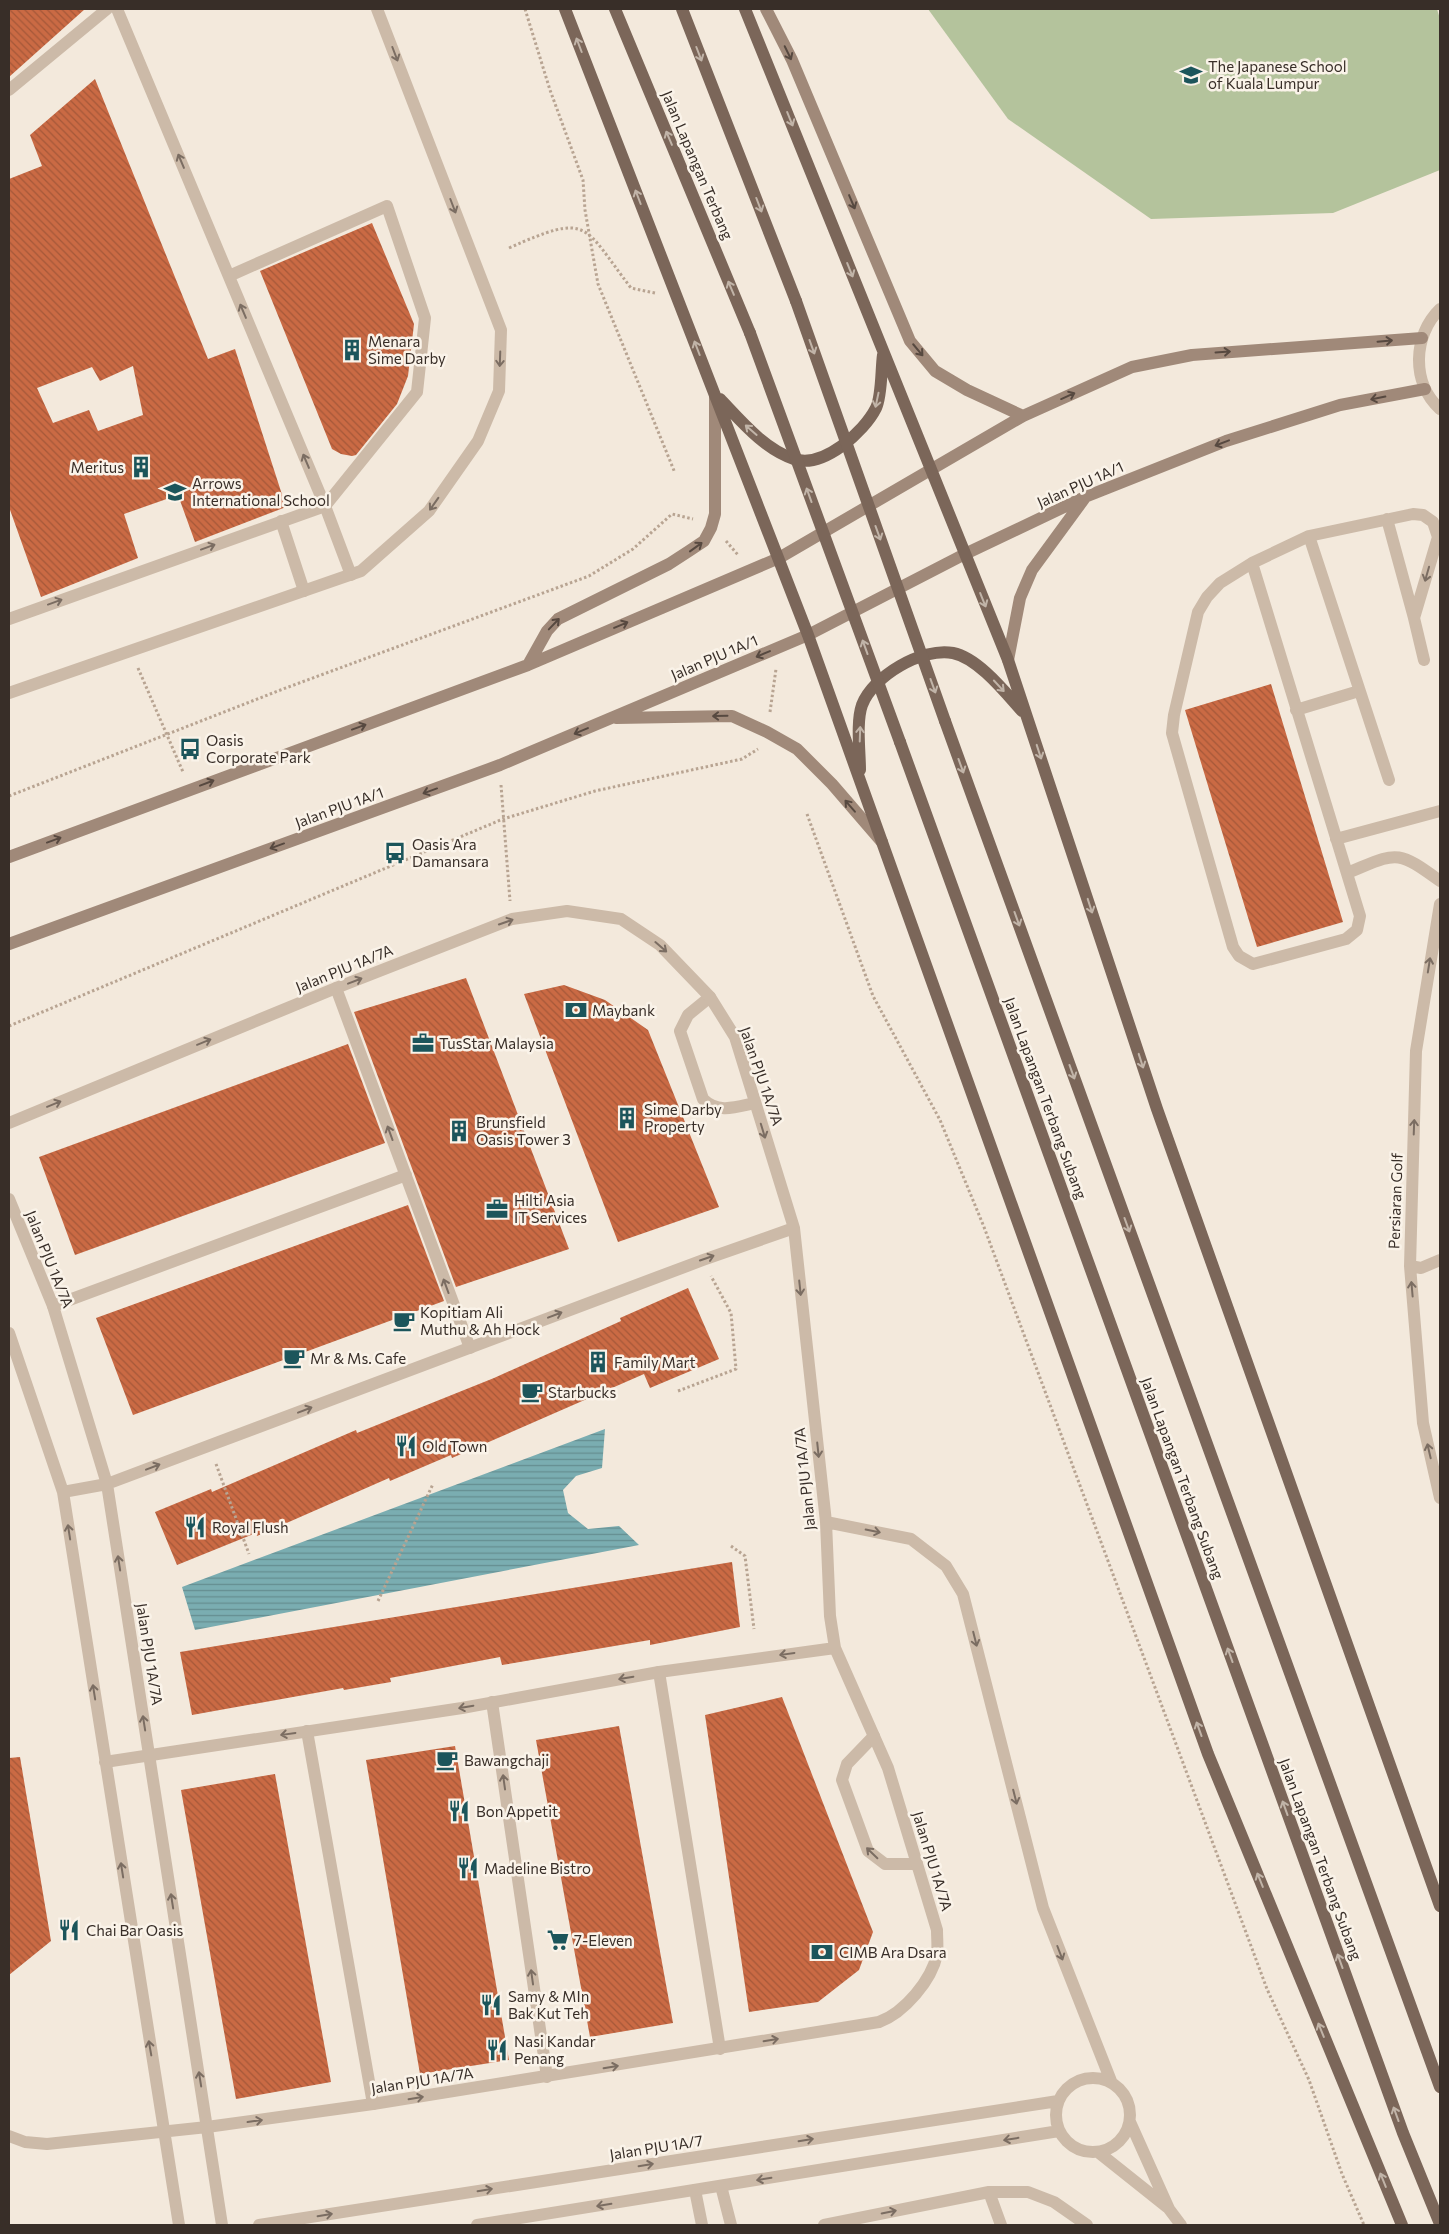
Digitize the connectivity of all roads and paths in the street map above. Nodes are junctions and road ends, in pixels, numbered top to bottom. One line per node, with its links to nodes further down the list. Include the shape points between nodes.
1 (107, 9): 10 (street)
2 (117, 9): 13 (street, one-way to 2)
3 (377, 9): 33 (street, one-way to 33, via 501,330 499,391 478,441 429,511 361,571)
4 (525, 9): 11 (path, via 583,180)
5 (565, 9): 14 (main road, one-way to 5)
6 (615, 9): 50 (main road, Jalan Lapangan Terbang, one-way to 6, bridge, via 750,333)
7 (682, 9): 104 (main road, one-way to 104, bridge, via 796,301)
8 (746, 9): 17 (main road, one-way to 17)
9 (766, 9): 21 (main road, one-way to 21, via 792,60 910,341 935,371)
10 (9, 90)
11 (588, 232): 12 (path, via 574,226 546,231); 14 (path, via 631,288); 23 (path, via 598,284)
12 (510, 248)
13 (229, 276): 25 (street, one-way to 13); 25 (street, via 388,206 425,318 417,392)
14 (677, 297): 19 (main road, one-way to 14)
15 (1440, 309): 16 (street, via 1432,317)
16 (1422, 338): 18 (street, via 1418,355); 21 (main road, one-way to 16, via 1132,367 1192,355)
17 (883, 352): 19 (main road, one-way to 19, via 877,406 844,446 819,458 795,460 771,447); 22 (main road)
18 (1426, 389): 20 (street); 24 (main road, Jalan PJU 1A/1, one-way to 24, via 1330,408 1226,441)
19 (715, 394): 31 (main road); 42 (main road, one-way to 19, via 547,631 558,619 669,564 704,541 715,514)
20 (1440, 409)
21 (1023, 416): 22 (main road)
22 (930, 468): 30 (main road); 31 (main road)
23 (675, 473)
24 (1085, 497): 30 (main road, Jalan PJU 1A/1); 40 (main road, via 1032,570 1020,598)
25 (325, 506): 28 (street); 33 (street)
26 (672, 514): 49 (path, via 633,549 589,576)
27 (1387, 519): 29 (street); 35 (street); 35 (street, one-way to 35, via 1423,515 1433,522 1438,537)
28 (281, 521): 34 (street); 36 (street, one-way to 28)
29 (1309, 536): 32 (street); 43 (street)
30 (965, 554): 37 (main road, Jalan PJU 1A/1); 40 (main road, one-way to 40)
31 (779, 558): 37 (main road); 42 (main road, one-way to 31)
32 (1252, 563): 45 (street); 62 (street, via 1220,583 1198,612 1172,733 1233,946 1239,956 1253,964 1264,963 1352,936 1360,916)
33 (351, 575): 34 (street)
34 (304, 591): 39 (street)
35 (1414, 618): 41 (street)
36 (9, 619)
37 (808, 635): 38 (main road, Jalan PJU 1A/1); 53 (main road)
38 (779, 647): 47 (main road, Jalan PJU 1A/1, one-way to 47); 48 (path)
39 (131, 651): 44 (street); 49 (path)
40 (1008, 660): 46 (main road)
41 (1424, 660)
42 (528, 666): 54 (main road, one-way to 42)
43 (1359, 691): 45 (street); 52 (street)
44 (9, 693)
45 (1296, 710): 59 (street)
46 (1026, 715): 53 (main road, one-way to 46, via 862,705 881,678 906,663 931,653 954,653 986,671); 100 (main road, one-way to 100, via 1161,1118)
47 (610, 718): 48 (main road, one-way to 47, via 732,716); 51 (main road, Jalan PJU 1A/1, one-way to 51)
48 (767, 732): 58 (path, via 758,749 742,759 595,791); 60 (main road, one-way to 48, via 832,784 797,750)
49 (166, 734): 54 (path); 55 (path)
50 (900, 742): 117 (main road, Jalan Lapangan Terbang Subang, one-way to 50, via 1396,2115)
51 (500, 765): 58 (path); 66 (main road, Jalan PJU 1A/1, one-way to 66)
52 (1389, 780)
53 (860, 783): 60 (main road)
54 (190, 790): 61 (main road, one-way to 54)
55 (9, 796)
56 (1440, 811): 59 (street)
57 (807, 814): 128 (path, via 873,996 940,1120 984,1227 1267,1988 1309,2080)
58 (503, 819): 65 (path); 69 (path)
59 (1336, 839): 62 (street)
60 (882, 842): 129 (main road, one-way to 60, via 1208,1754)
61 (9, 857)
62 (1347, 873): 63 (street, via 1384,858 1399,856)
63 (1440, 881)
64 (1440, 904): 77 (street, Persiaran Golf, one-way to 64, via 1416,1051)
65 (512, 919): 67 (street, Jalan PJU 1A/7A, one-way to 65); 68 (street, Jalan PJU 1A/7A, one-way to 68, via 568,911 621,920 660,945)
66 (9, 944)
67 (336, 988): 71 (street, Jalan PJU 1A/7A, one-way to 67); 72 (street, one-way to 67)
68 (710, 997): 70 (street, Jalan PJU 1A/7A, via 735,1037); 70 (street, via 688,1015 680,1031 703,1099 709,1106 726,1109)
69 (9, 1026)
70 (755, 1103): 74 (street, Jalan PJU 1A/7A, one-way to 74)
71 (9, 1123)
72 (406, 1175): 78 (street); 80 (street, one-way to 72)
73 (9, 1199): 78 (street, Jalan PJU 1A/7A)
74 (794, 1228): 75 (street, one-way to 74); 87 (street, Jalan PJU 1A/7A, one-way to 87)
75 (703, 1260): 80 (street, one-way to 75); 81 (path, via 731,1313 736,1369)
76 (1440, 1260): 77 (street, via 1421,1268)
77 (1410, 1266): 86 (street, Persiaran Golf, one-way to 77, via 1423,1423)
78 (53, 1306): 83 (street, Jalan PJU 1A/7A)
79 (9, 1333): 85 (street)
80 (470, 1348): 82 (street, one-way to 80)
81 (678, 1391)
82 (210, 1446): 83 (street, one-way to 82); 89 (path)
83 (107, 1484): 85 (street); 97 (street, Jalan PJU 1A/7A, one-way to 83)
84 (433, 1484): 90 (path)
85 (63, 1492): 98 (street, one-way to 85)
86 (1440, 1498)
87 (826, 1522): 92 (street, Jalan PJU 1A/7A, via 830,1616); 103 (street, one-way to 103, via 911,1538 946,1566 963,1594 1043,1908)
88 (731, 1546): 91 (path, via 745,1556)
89 (250, 1554)
90 (378, 1601)
91 (754, 1629)
92 (835, 1648): 93 (street, one-way to 93); 96 (street, Jalan PJU 1A/7A)
93 (659, 1672): 94 (street, one-way to 94); 101 (street)
94 (492, 1702): 95 (street, one-way to 95); 102 (street, one-way to 94)
95 (307, 1731): 97 (street, one-way to 97); 106 (street)
96 (874, 1736): 99 (street, Jalan PJU 1A/7A, via 888,1768); 99 (street, one-way to 96, via 885,1864 868,1851 842,1780 847,1764)
97 (149, 1755): 98 (street); 108 (street, Jalan PJU 1A/7A, one-way to 97)
98 (105, 1762): 109 (street, one-way to 98)
99 (917, 1864): 101 (street, Jalan PJU 1A/7A, one-way to 99, via 880,2022 902,2010 924,1982 937,1955 937,1930)
100 (1440, 1906)
101 (720, 2048): 102 (street, Jalan PJU 1A/7A, one-way to 101)
102 (547, 2078): 106 (street, Jalan PJU 1A/7A, one-way to 102)
103 (1111, 2081): 105 (street, via 1085,2078 1064,2090); 107 (street, via 1123,2092 1130,2106)
104 (1440, 2087)
105 (1058, 2101): 110 (street, via 1055,2116); 120 (street, Jalan PJU 1A/7, one-way to 105)
106 (373, 2104): 108 (street, Jalan PJU 1A/7A, one-way to 106)
107 (1130, 2122): 112 (street, via 1119,2142); 116 (street)
108 (207, 2127): 109 (street, Jalan PJU 1A/7A); 119 (street, Jalan PJU 1A/7A)
109 (163, 2130): 111 (street, Jalan PJU 1A/7A, via 47,2144 25,2142); 118 (street)
110 (1059, 2131): 112 (street, via 1069,2144 1083,2151); 113 (street, one-way to 113)
111 (9, 2136)
112 (1098, 2152): 116 (street)
113 (721, 2186): 114 (street); 123 (street)
114 (695, 2190): 121 (street, one-way to 121); 122 (street)
115 (990, 2192): 124 (street, one-way to 115); 125 (street); 126 (street, via 1028,2192 1054,2202)
116 (1169, 2209): 127 (street)
117 (1440, 2224)
118 (179, 2225)
119 (222, 2225)
120 (259, 2225)
121 (477, 2225)
122 (702, 2225)
123 (731, 2225)
124 (824, 2225)
125 (1001, 2225)
126 (1087, 2225)
127 (1181, 2225)
128 (1364, 2225)
129 (1402, 2225)

